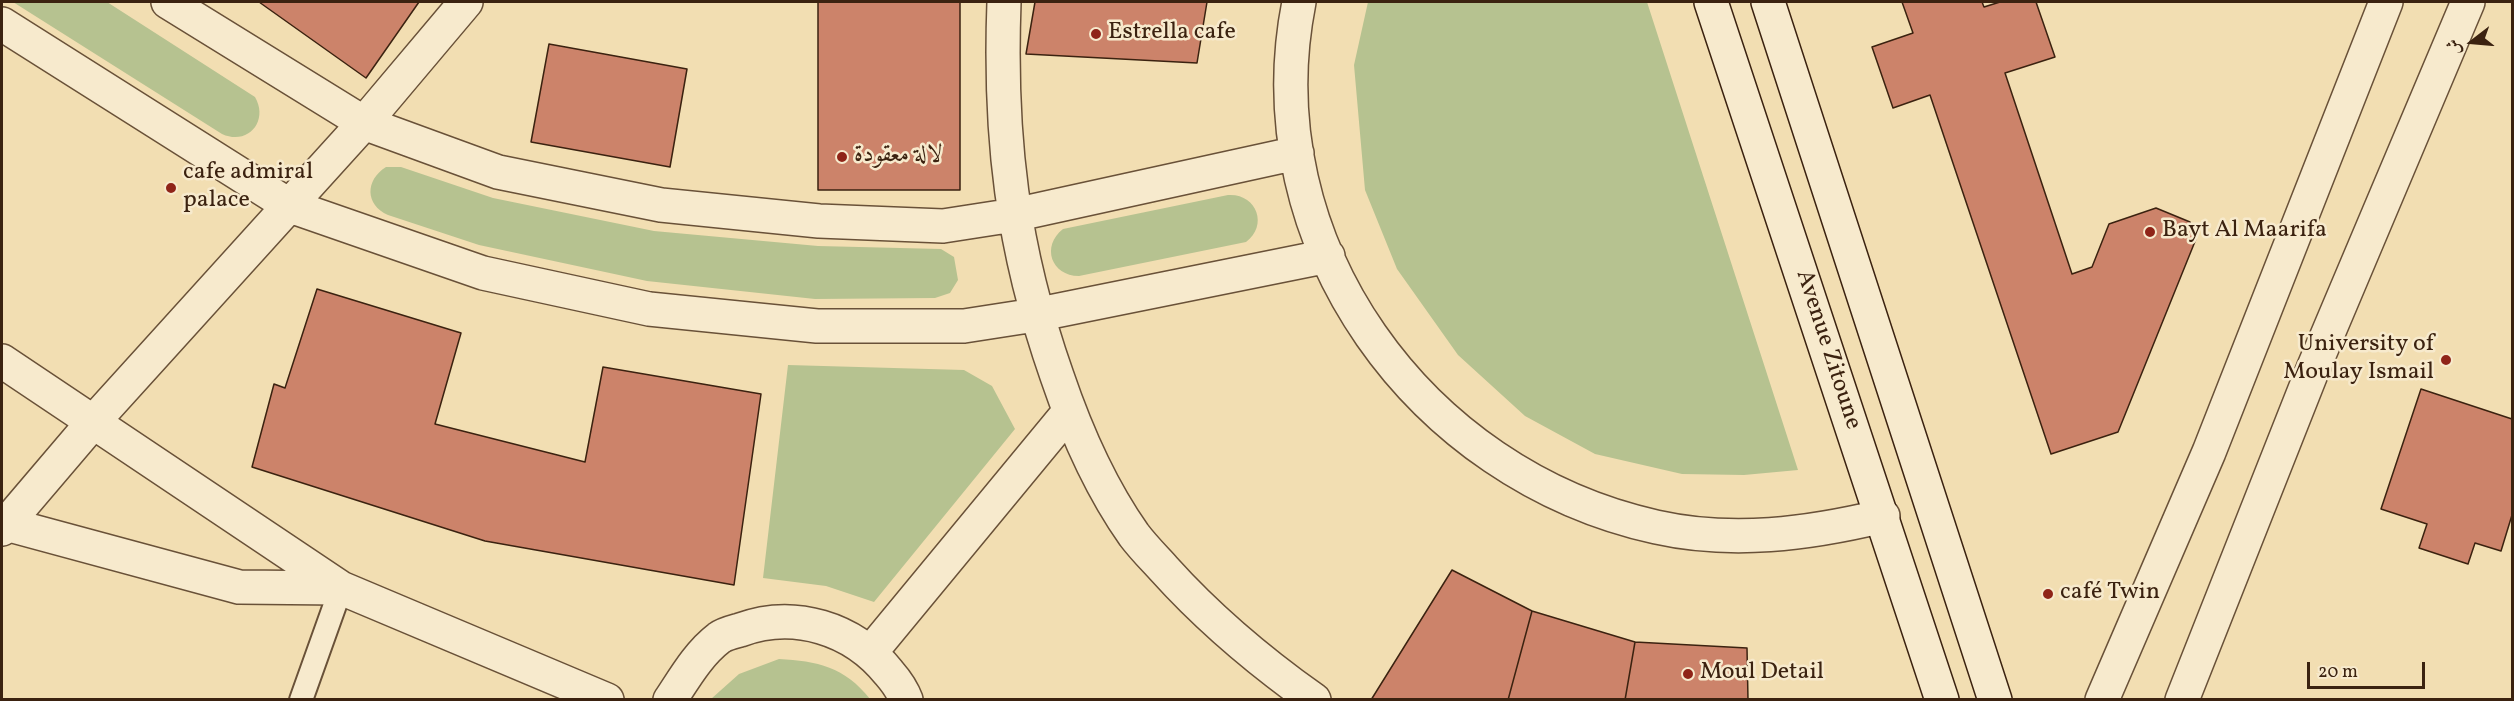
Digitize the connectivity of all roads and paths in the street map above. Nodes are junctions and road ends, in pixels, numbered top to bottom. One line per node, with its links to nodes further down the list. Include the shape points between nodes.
1 (168, 2): 10 (street)
2 (466, 2): 10 (street)
3 (1004, 2): 13 (street, via 1005,156)
4 (1299, 2): 11 (street, via 1292,61)
5 (1711, 2): 19 (street, Avenue Zitoune)
6 (1768, 2): 29 (street)
7 (2386, 2): 30 (street, via 2209,452)
8 (2469, 2): 31 (street, via 2309,380)
9 (2, 24): 12 (street)
10 (364, 123): 12 (street); 13 (street, via 498,172 661,205 819,221 943,226)
11 (1298, 153): 13 (street); 14 (street, via 1305,192)
12 (290, 206): 15 (street, via 483,273 649,309 817,326 964,326); 18 (street)
13 (1014, 215): 15 (street)
14 (1328, 256): 15 (street); 19 (street, via 1352,308 1403,380 1469,441 1544,489 1599,512 1657,527 1715,535 1774,536)
15 (1035, 315): 17 (street)
16 (2, 361): 18 (street)
17 (1069, 412): 22 (street); 27 (street, via 1111,499 1135,537 1218,626)
18 (94, 421): 20 (street); 21 (street)
19 (1883, 516): 28 (street, Avenue Zitoune)
20 (3, 525): 21 (street, via 239,587)
21 (340, 588): 23 (lane); 24 (street)
22 (870, 653): 25 (street, via 841,633 801,622 759,623 720,637 697,660); 26 (street, via 903,690)
23 (301, 699)
24 (607, 699)
25 (670, 699)
26 (906, 699)
27 (1314, 699)
28 (1942, 699)
29 (1995, 699)
30 (2102, 699)
31 (2182, 699)

